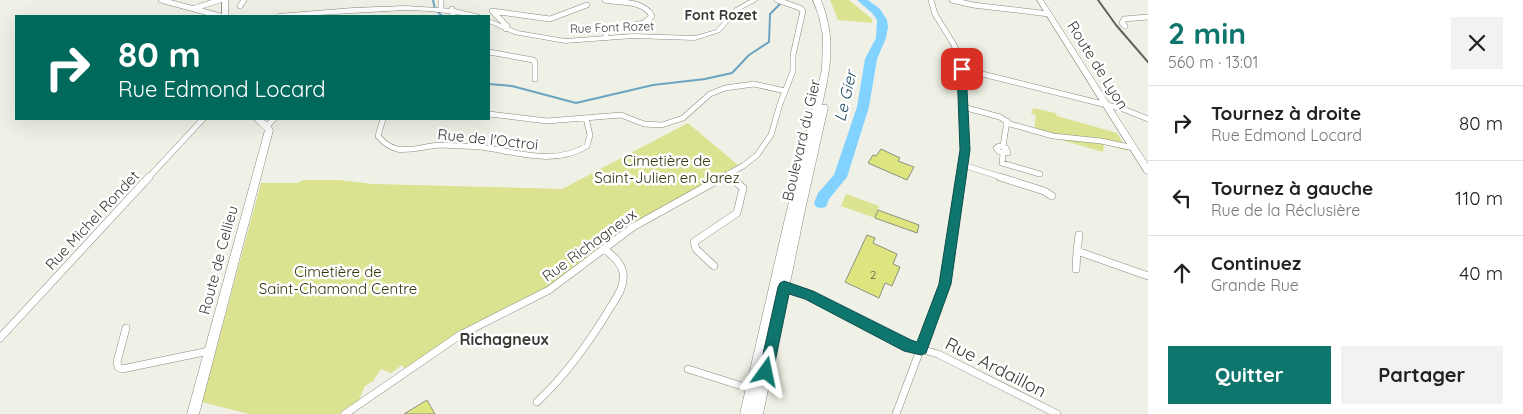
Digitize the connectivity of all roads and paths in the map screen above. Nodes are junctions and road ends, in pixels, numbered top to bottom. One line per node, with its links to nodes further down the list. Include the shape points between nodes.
1 (161, 0): 16 (street)
2 (220, 0): 16 (street)
3 (225, 0): 20 (main road)
4 (244, 0): 15 (street)
5 (605, 0): 28 (street, via 642,6 652,16 642,24 611,28 606,31)
6 (755, 0): 28 (main road, Rue Font Rozet, via 736,10 718,31 705,36)
7 (778, 0): 32 (street, Rue Richagneux, via 803,11 793,68)
8 (817, 0): 54 (main road, Boulevard du Gier, via 827,36 826,70)
9 (823, 0): 54 (main road, Boulevard du Gier, via 833,38 833,62)
10 (932, 0): 30 (street, via 959,51)
11 (952, 0): 18 (street)
12 (1040, 0): 18 (main road, Route de Lyon)
13 (440, 4): 17 (main road); 21 (main road)
14 (587, 5): 27 (street, via 550,19 492,11 507,26)
15 (240, 6)
16 (194, 9): 19 (street)
17 (452, 9): 22 (street); 23 (main road)
18 (1049, 14): 33 (main road, Route de Lyon)
19 (216, 15)
20 (225, 15)
21 (290, 15)
22 (452, 15)
23 (474, 15)
24 (1148, 17): 26 (street, via 1124,20)
25 (490, 21): 27 (main road, Rue Font Rozet)
26 (1125, 26)
27 (506, 29): 28 (main road, Rue Font Rozet, via 527,36 565,41)
28 (606, 38)
29 (490, 52): 31 (street, via 533,60)
30 (962, 69): 33 (street); 34 (street)
31 (535, 79)
32 (785, 90): 36 (street, via 754,84 725,88 710,94 683,118 662,125 644,124 621,116); 45 (street, Rue Richagneux, via 771,135 750,161)
33 (1106, 104): 37 (street); 42 (main road, Route de Lyon)
34 (963, 107): 40 (street); 43 (street, via 966,147)
35 (490, 114): 36 (street, via 547,121)
36 (586, 118): 39 (street, Rue de l'Octroi, via 590,135 587,146 572,155 542,157 476,147 427,145 395,149 378,136)
37 (1148, 119)
38 (202, 120): 56 (street, Rue Michel Rondet)
39 (383, 120)
40 (1007, 121): 42 (street, via 1061,138); 46 (street, via 1003,146 1008,153 1003,154 1002,163)
41 (270, 122): 58 (main road, Route de Cellieu)
42 (1134, 148): 44 (main road, Route de Lyon)
43 (963, 165): 47 (street); 57 (street, via 945,284)
44 (1148, 171)
45 (728, 174): 49 (street, Rue Richagneux, via 633,227); 51 (street, via 744,188 737,213 694,242 696,249)
46 (1040, 174)
47 (1052, 196)
48 (1079, 234): 50 (street)
49 (604, 249): 61 (street, via 623,270 620,291 588,347 572,368); 63 (street, Rue Richagneux, via 549,290 454,339)
50 (1078, 251): 52 (street); 53 (street)
51 (714, 266)
52 (1076, 269)
53 (1148, 276)
54 (779, 285): 57 (street, Rue Ardaillon, via 809,294 909,346); 60 (main road); 65 (main road)
55 (126, 328): 58 (street, via 117,362 122,369)
56 (0, 338)
57 (921, 349): 66 (street); 67 (street, Rue Ardaillon, via 938,354)
58 (209, 350): 62 (main road, Route de Cellieu)
59 (688, 369): 60 (street)
60 (752, 389): 64 (main road)
61 (537, 402)
62 (193, 414)
63 (345, 414)
64 (746, 414)
65 (757, 414)
66 (896, 414)
67 (1057, 414)

